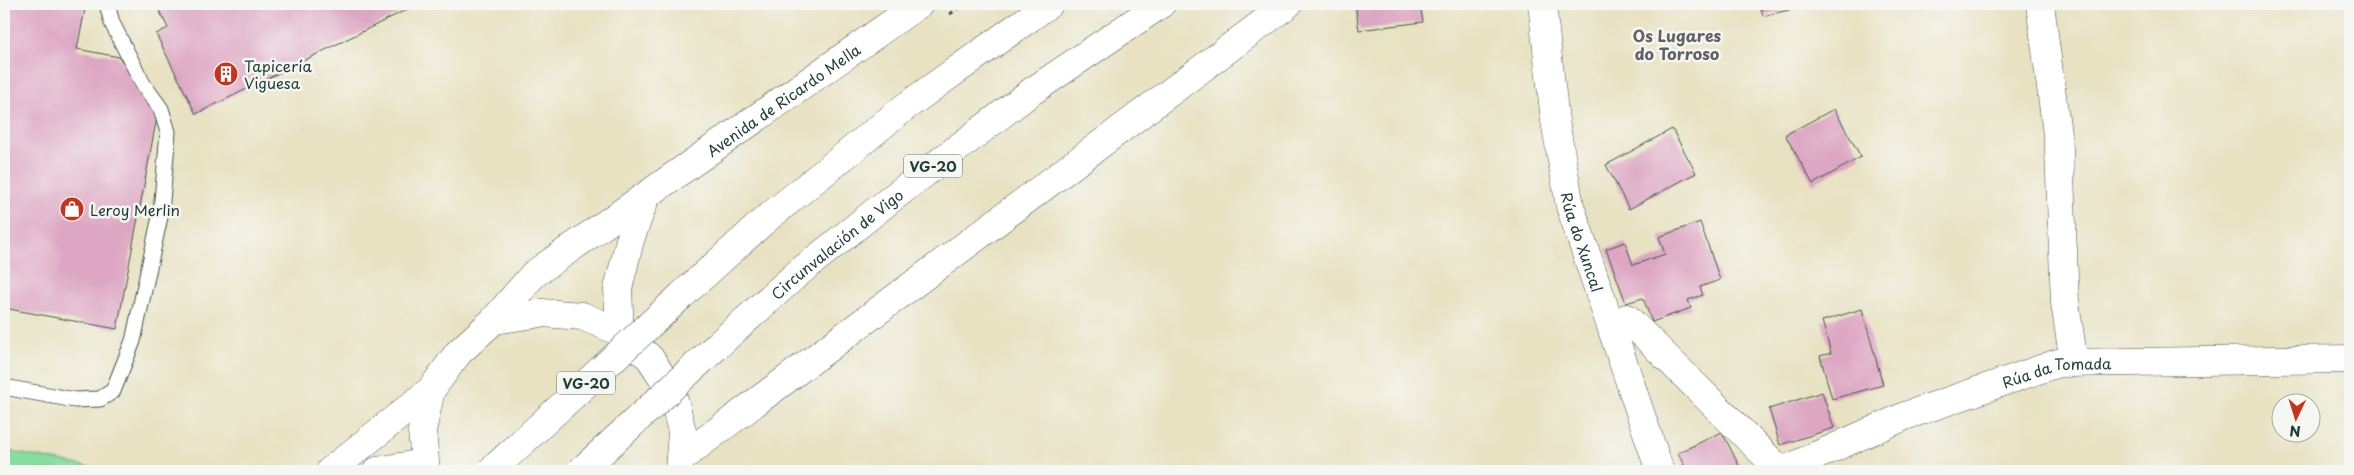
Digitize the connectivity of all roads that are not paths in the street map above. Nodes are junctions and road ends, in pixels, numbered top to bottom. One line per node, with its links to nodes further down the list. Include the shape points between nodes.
1 (107, 4): 14 (lane, via 112,23 143,84 161,109 168,132 161,212 133,341 113,391 100,399 75,400)
2 (919, 4): 8 (main road, Avenida de Ricardo Mella)
3 (1048, 4): 20 (main road, VG-20, bridge, via 905,107 765,220)
4 (1161, 4): 21 (main road, Circunvalación de Vigo / VG-20, bridge, via 1031,92 891,198 797,274)
5 (1288, 4): 16 (main road)
6 (1542, 4): 22 (main road, Rúa do Xuncal, via 1555,121 1570,206)
7 (2040, 4): 13 (main road, via 2059,149 2065,303)
8 (646, 196): 10 (main road, Avenida de Ricardo Mella, via 534,274); 11 (main road, via 630,240 618,289)
9 (1627, 318): 23 (main road)
10 (494, 320): 11 (main road, via 542,313 582,316); 15 (main road, Avenida de Ricardo Mella, via 458,353)
11 (620, 332): 16 (main road, via 650,358 672,392 682,431)
12 (2350, 359): 13 (main road, Rúa da Tomada)
13 (2074, 363): 23 (main road, Rúa da Tomada, via 2058,363 1905,416)
14 (4, 387)
15 (431, 390): 17 (main road, via 422,431); 18 (main road)
16 (679, 465)
17 (424, 467): 19 (main road)
18 (330, 471)
19 (377, 471)
20 (491, 471)
21 (581, 471)
22 (1660, 471)
23 (1782, 471)

